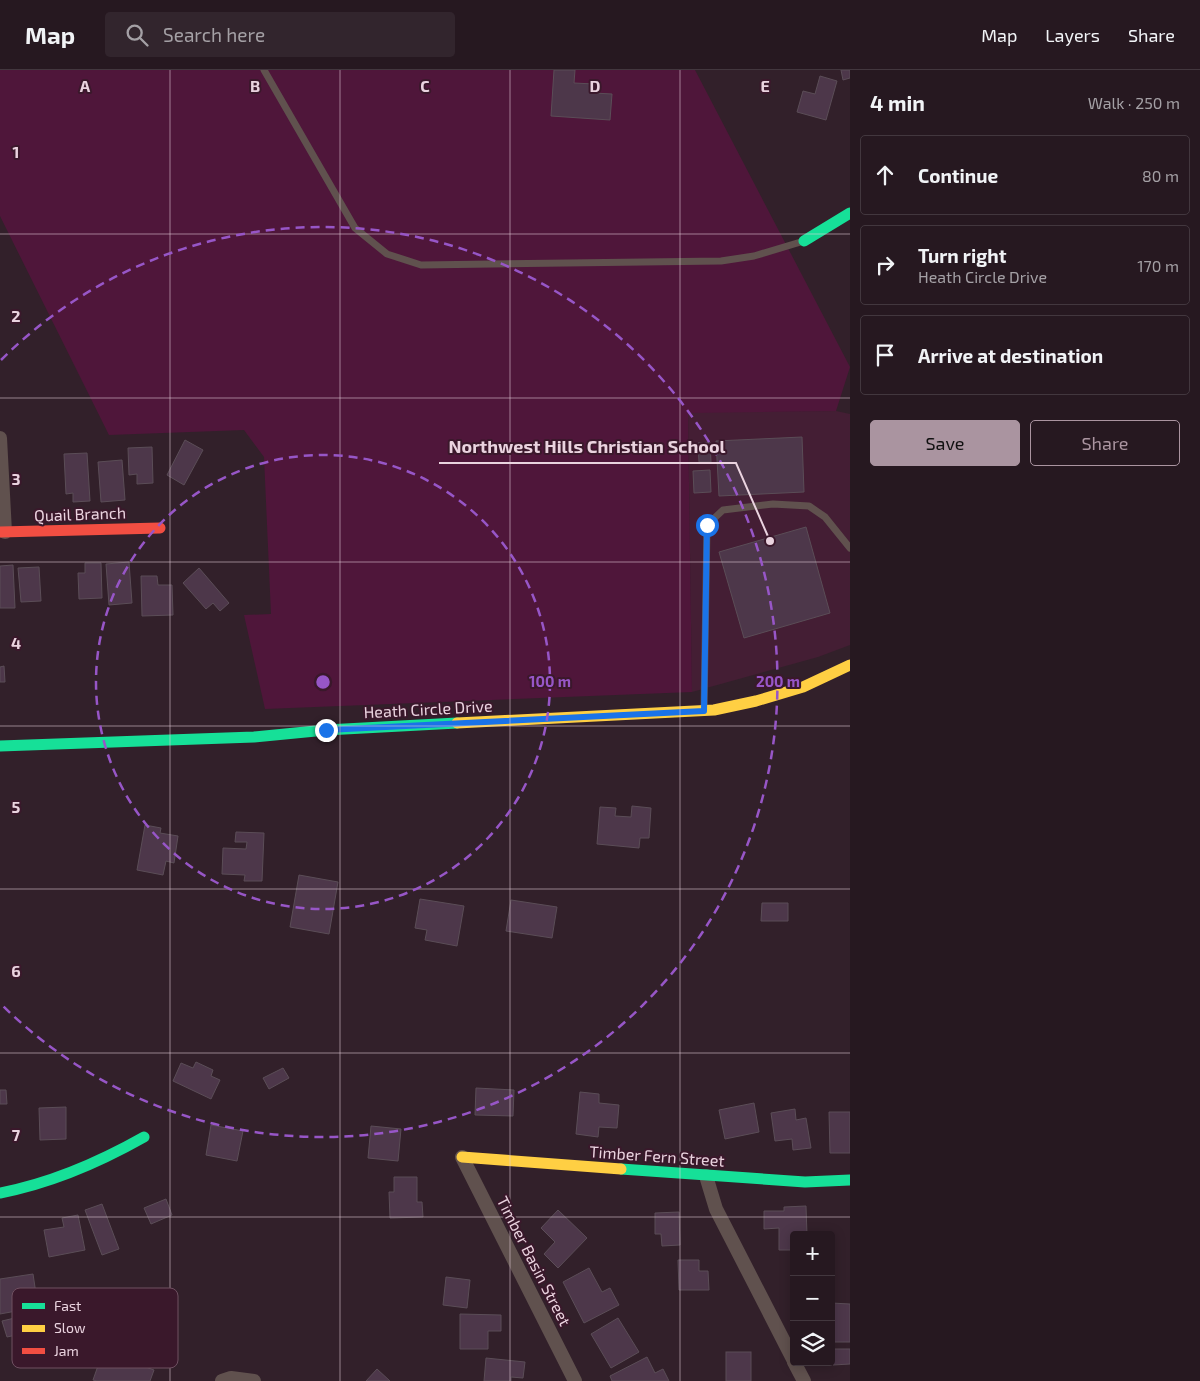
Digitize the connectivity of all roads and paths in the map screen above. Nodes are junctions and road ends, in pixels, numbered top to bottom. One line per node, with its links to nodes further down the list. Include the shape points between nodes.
1 (264, 70): 3 (lane, via 355,228 387,254 421,265 721,261)
2 (850, 216): 3 (street)
3 (804, 242)
4 (0, 438): 6 (street)
5 (160, 528): 6 (street, Quail Branch)
6 (2, 532)
7 (850, 548): 9 (lane, via 825,517 809,506 773,504 723,510 707,525)
8 (850, 665): 9 (street, Heath Circle Drive, via 804,687)
9 (704, 711): 10 (street, Heath Circle Drive, via 326,730 254,737)
10 (0, 746)
11 (144, 1137): 15 (street, via 81,1170 27,1188)
12 (462, 1157): 13 (street, Timber Fern Street); 20 (street, Timber Basin Street)
13 (706, 1176): 14 (street, Timber Fern Street, via 805,1182); 16 (street, via 716,1208)
14 (850, 1180)
15 (0, 1193)
16 (790, 1354)
17 (796, 1366): 21 (street)
18 (222, 1381): 19 (street, via 231,1378)
19 (254, 1381)
20 (575, 1381)
21 (804, 1381)

